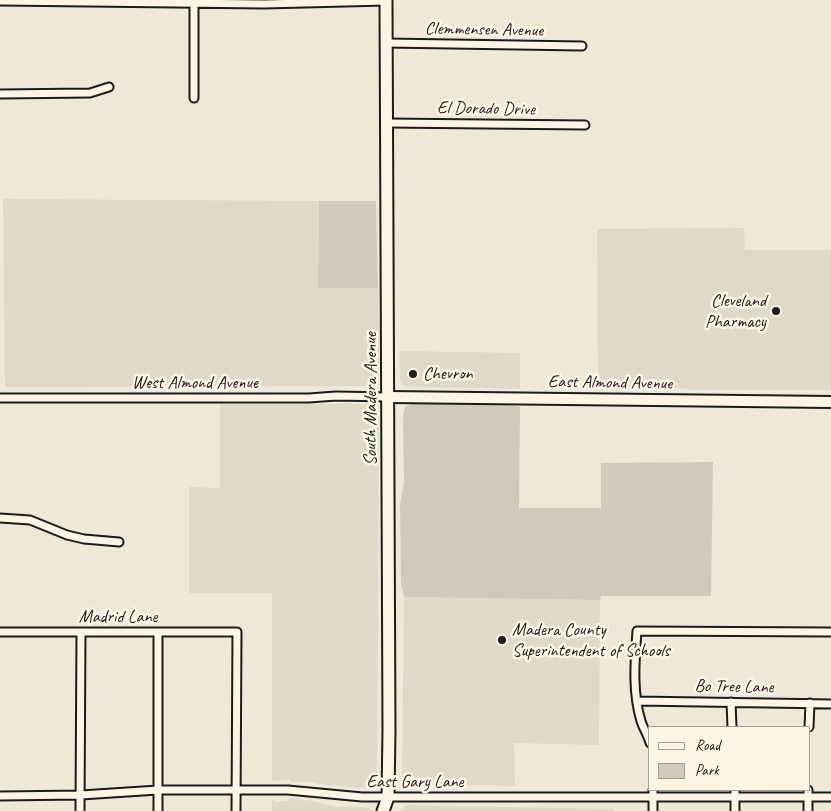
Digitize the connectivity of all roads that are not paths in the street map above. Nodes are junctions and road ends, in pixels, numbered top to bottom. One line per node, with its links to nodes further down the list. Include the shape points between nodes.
1 (0, 1): 3 (street)
2 (386, 1): 3 (street); 4 (main road, South Madera Avenue)
3 (194, 2): 8 (street)
4 (386, 43): 5 (street, Clemmensen Avenue); 9 (main road, South Madera Avenue)
5 (582, 46)
6 (109, 86): 7 (street, via 90,93)
7 (0, 94)
8 (194, 98)
9 (387, 123): 10 (street, El Dorado Drive); 11 (main road, South Madera Avenue)
10 (585, 125)
11 (389, 396): 12 (street, West Almond Avenue); 13 (main road, East Almond Avenue); 34 (main road, South Madera Avenue)
12 (0, 398)
13 (831, 402)
14 (0, 518): 15 (street, via 30,520 84,539)
15 (119, 542)
16 (0, 632): 17 (street, Madrid Lane)
17 (81, 632): 18 (street, Madrid Lane); 33 (street)
18 (158, 632): 27 (street); 28 (street, Madrid Lane, via 237,632)
19 (831, 632): 20 (street, via 637,631)
20 (637, 701): 21 (street, Bo Tree Lane); 26 (street)
21 (731, 702): 22 (street, Bo Tree Lane); 24 (street)
22 (810, 703): 23 (street, Bo Tree Lane); 25 (street)
23 (831, 704)
24 (732, 726)
25 (809, 726)
26 (648, 738)
27 (158, 790): 28 (street, East Gary Lane); 33 (street, East Gary Lane); 37 (street)
28 (236, 790): 34 (street, East Gary Lane); 38 (street)
29 (653, 794): 30 (street, East Gary Lane); 34 (street, East Gary Lane); 41 (street)
30 (735, 794): 31 (street, East Gary Lane); 42 (street)
31 (808, 794): 35 (street, East Gary Lane); 43 (street)
32 (0, 796): 33 (street, East Gary Lane)
33 (80, 796): 36 (street)
34 (388, 797): 39 (main road, South Madera Avenue); 40 (main road, South Madera Avenue)
35 (831, 797)
36 (80, 811)
37 (158, 811)
38 (236, 811)
39 (383, 811)
40 (393, 811)
41 (653, 811)
42 (735, 811)
43 (808, 811)

